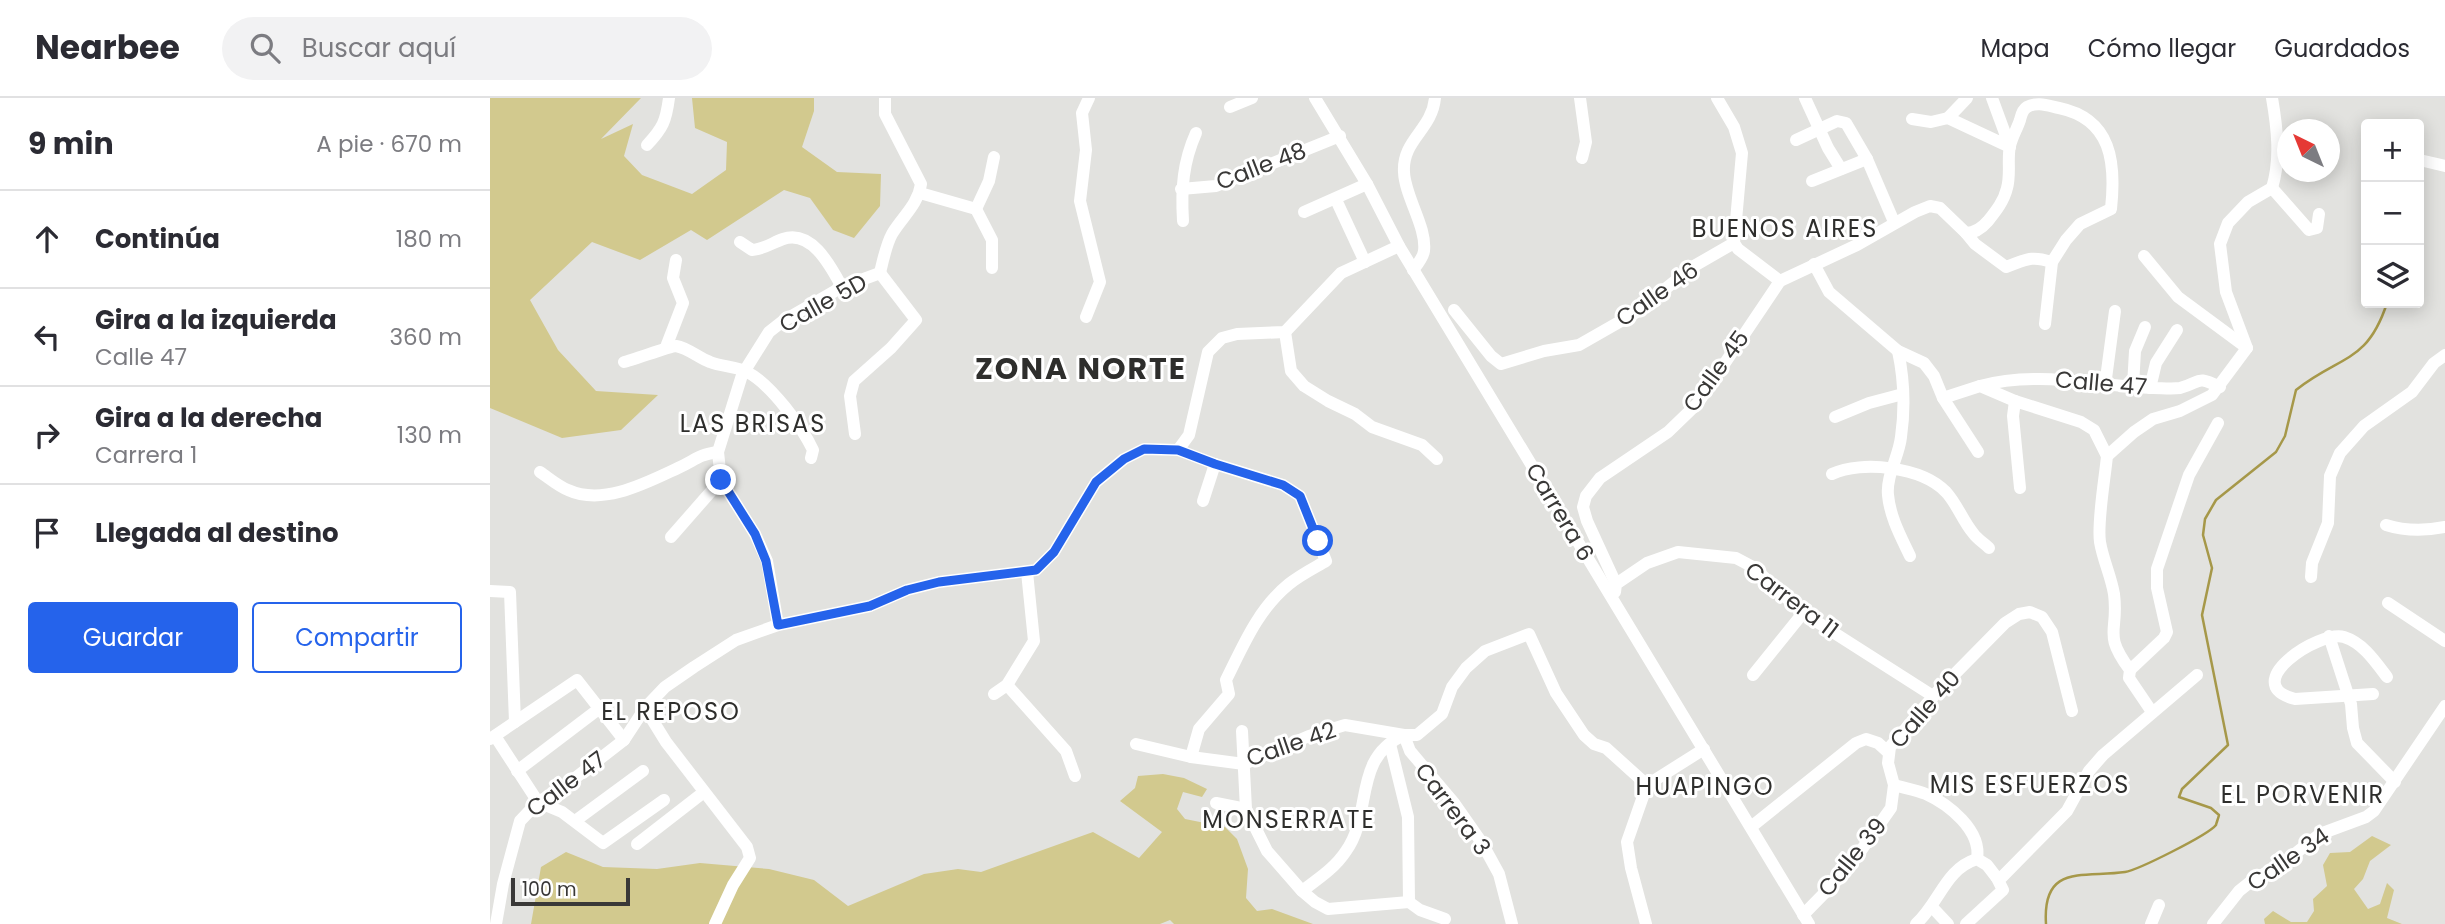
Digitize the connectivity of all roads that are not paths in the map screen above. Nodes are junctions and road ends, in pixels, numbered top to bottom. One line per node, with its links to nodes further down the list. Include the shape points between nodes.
1 (669, 98): 20 (street, via 666,120)
2 (885, 98): 32 (street, via 885,114 921,184)
3 (1089, 98): 55 (street, via 1082,113 1086,150 1080,201 1100,282)
4 (1252, 98): 13 (street)
5 (1315, 98): 18 (street, Carrera 6)
6 (1435, 98): 49 (street, via 1426,126 1405,156 1404,173 1424,241 1424,254)
7 (1580, 98): 23 (street, via 1586,142)
8 (1717, 98): 41 (street, via 1742,153)
9 (1805, 98): 16 (street)
10 (1967, 98): 14 (street)
11 (1992, 98): 21 (street)
12 (2272, 98): 30 (street, via 2278,158)
13 (1230, 107)
14 (1948, 118): 15 (street, via 1931,122); 21 (street)
15 (1912, 119)
16 (1818, 130): 19 (street); 24 (street, via 1844,122); 27 (street)
17 (1196, 133): 31 (street, via 1187,152)
18 (1340, 136): 29 (street, Carrera 6); 31 (street, Calle 48, via 1216,186)
19 (1796, 140)
20 (647, 145)
21 (2010, 147): 39 (street, via 2007,190 1999,207 1984,226); 46 (street, via 2024,110 2041,104 2086,117 2108,144 2111,209 2080,224)
22 (994, 157): 34 (street)
23 (1582, 158)
24 (1867, 159): 27 (street); 38 (street)
25 (2424, 161): 26 (street)
26 (2445, 166)
27 (1840, 169): 28 (street)
28 (1812, 181)
29 (1367, 184): 35 (street); 42 (street, Carrera 6)
30 (2272, 188): 36 (street, via 2309,230 2317,228); 61 (street, via 2248,202 2228,223 2220,244 2226,292)
31 (1181, 189): 37 (street)
32 (920, 192): 34 (street); 50 (street, via 891,234)
33 (1338, 204): 45 (street)
34 (976, 209): 48 (street, via 992,240)
35 (1304, 212)
36 (2319, 214)
37 (1183, 221)
38 (1894, 222): 39 (street, Calle 45, via 1930,206 1940,208); 47 (street, Calle 45)
39 (1966, 233): 46 (street, via 2006,267 2028,258)
40 (740, 243): 52 (street, via 752,250 784,238 807,241)
41 (1734, 243): 51 (street); 53 (street, Calle 46, via 1694,266 1635,313 1579,345 1501,364)
42 (1399, 246): 45 (street); 49 (street, Carrera 6)
43 (2144, 256): 61 (street, via 2178,296)
44 (676, 260): 60 (street, via 673,278 682,303)
45 (1365, 262): 59 (street, via 1332,279)
46 (2052, 262): 56 (street)
47 (1814, 264): 51 (street, Calle 45); 62 (street, via 1829,292)
48 (992, 268)
49 (1413, 270): 99 (street, Carrera 6)
50 (880, 272): 52 (street, Calle 5D); 76 (street, via 916,320 854,381 850,396)
51 (1780, 281): 97 (street, Calle 45, via 1698,403 1668,432 1600,478 1586,496 1587,521)
52 (842, 287): 65 (street, Calle 5D, via 769,332)
53 (1454, 310)
54 (2115, 311): 67 (street)
55 (1086, 317)
56 (2045, 324)
57 (2145, 327): 68 (street, via 2136,351)
58 (2177, 330): 70 (street, via 2156,363)
59 (1285, 332): 77 (street, via 1237,334 1222,338 1208,352 1189,435); 82 (street, via 1291,371 1304,386 1372,427 1422,445)
60 (666, 347): 64 (street); 65 (street, via 676,346)
61 (2247, 348): 69 (street)
62 (1898, 351): 71 (street); 72 (street, via 1924,363)
63 (2445, 355): 96 (street, via 2413,392 2364,426 2340,453 2330,476 2328,523)
64 (624, 362)
65 (744, 370): 78 (street, Calle 5D); 81 (street, via 777,399 806,436 813,450)
66 (1980, 386): 67 (street, Calle 47, via 2063,378); 72 (street, Calle 47); 73 (street)
67 (2105, 386): 68 (street, Calle 47)
68 (2133, 386): 70 (street, Calle 47)
69 (2220, 387): 70 (street, Calle 47, via 2197,380 2179,388); 80 (street, via 2180,411 2153,419)
70 (2150, 388)
71 (1903, 394): 74 (street); 84 (street, via 1901,439)
72 (1943, 398): 79 (street)
73 (2015, 401): 80 (street, via 2088,425); 88 (street)
74 (1835, 417)
75 (2218, 423): 105 (street, via 2189,475 2157,569 2167,632)
76 (855, 433)
77 (1178, 450): 83 (street); 95 (street, via 1144,449 1124,459 1096,482 1054,552 1036,570)
78 (718, 452): 85 (street, via 700,454 637,487 603,494 567,490); 87 (street)
79 (1978, 452)
80 (2107, 456): 105 (street, via 2100,545 2114,598 2112,639)
81 (811, 458)
82 (1437, 459)
83 (1215, 464): 89 (street); 128 (street, via 1283,485 1300,496 1326,561 1290,583 1258,618 1226,680 1229,694 1199,729)
84 (1893, 468): 86 (street, via 1852,467); 93 (street, via 1928,478 1946,492 1973,534); 94 (street, via 1887,492 1891,513)
85 (540, 472)
86 (1832, 474)
87 (721, 480): 92 (street); 102 (street, via 766,561)
88 (2020, 488)
89 (1203, 501)
90 (2386, 525): 91 (street, via 2402,530)
91 (2445, 527)
92 (671, 537)
93 (1990, 548)
94 (1910, 556)
95 (1027, 572): 102 (street, Calle 47, via 939,582 870,606); 109 (street, via 1034,641)
96 (2311, 577)
97 (1616, 584): 99 (street); 101 (street, Carrera 11, via 1647,564 1678,552 1735,558 1753,567)
98 (490, 591): 119 (street, via 510,592)
99 (1613, 600): 126 (street, Carrera 6)
100 (2388, 603): 104 (street)
101 (1802, 613): 106 (street); 112 (street, Carrera 11)
102 (778, 625): 116 (street, Calle 47, via 736,640 665,687)
103 (2329, 636): 108 (street, via 2356,642); 113 (street); 113 (street, via 2287,660 2276,673 2277,692 2295,699)
104 (2445, 641)
105 (2130, 670): 118 (street, via 2129,678)
106 (1752, 675)
107 (2197, 675): 118 (street)
108 (2387, 677)
109 (1007, 685): 110 (street); 132 (street, via 1066,751)
110 (994, 694)
111 (2373, 694): 113 (street)
112 (1933, 696): 117 (street, Calle 40, via 2006,623 2030,612 2042,617 2052,632); 127 (street, Calle 40)
113 (2349, 696): 133 (street, via 2357,743)
114 (2445, 706): 133 (street, Calle 34)
115 (600, 708): 119 (street, via 577,680); 123 (street); 130 (street)
116 (645, 708): 123 (street, Calle 47); 136 (street)
117 (2071, 711)
118 (2152, 712): 145 (street, via 2103,755 2067,811)
119 (515, 722): 121 (street)
120 (1242, 731): 129 (street)
121 (495, 733): 130 (street)
122 (1404, 735): 125 (street); 129 (street, Calle 42, via 1345,725); 134 (street, via 1417,735 1441,714 1452,687 1485,651 1529,634 1556,693 1584,736 1606,748); 154 (street, Carrera 3, via 1410,751 1482,843 1499,874)
123 (624, 740): 138 (street, Calle 47)
124 (1136, 744): 128 (street, Calle 42)
125 (1390, 744): 146 (street, via 1367,775 1355,834 1347,850); 147 (street, via 1408,817)
126 (1704, 749): 134 (street); 142 (street, Carrera 6)
127 (1889, 753): 135 (street, Calle 39); 142 (street, Calle 40, via 1866,739 1856,743)
128 (1191, 757): 129 (street, Calle 42)
129 (1244, 764): 140 (street)
130 (517, 771): 138 (street)
131 (643, 771): 141 (street)
132 (1075, 776)
133 (2395, 782): 160 (street, Calle 34, via 2366,817 2320,834 2239,891)
134 (1647, 785): 155 (street, via 1627,842)
135 (1894, 785): 144 (street, via 1925,794 1956,813 1971,831 1979,850); 151 (street, Calle 39, via 1891,808 1849,869)
136 (704, 792): 143 (street); 153 (street, via 750,854)
137 (664, 800): 141 (street, via 603,844)
138 (538, 802): 141 (street); 152 (street, Calle 47, via 520,821)
139 (1216, 803): 140 (street)
140 (1246, 809): 146 (street, via 1267,852)
141 (575, 821)
142 (1751, 827): 151 (street, Carrera 6)
143 (637, 844)
144 (1977, 859): 145 (street); 149 (street, via 1953,871)
145 (1997, 878): 158 (street, via 2003,890)
146 (1302, 891): 147 (street, via 1328,909)
147 (1409, 902): 150 (street)
148 (2160, 905): 159 (street)
149 (1932, 907): 156 (street); 157 (street)
150 (1445, 919)
151 (1806, 919)
152 (496, 924)
153 (715, 924)
154 (1512, 924)
155 (1646, 924)
156 (1916, 924)
157 (1948, 924)
158 (1966, 924)
159 (2151, 924)
160 (2213, 924)

